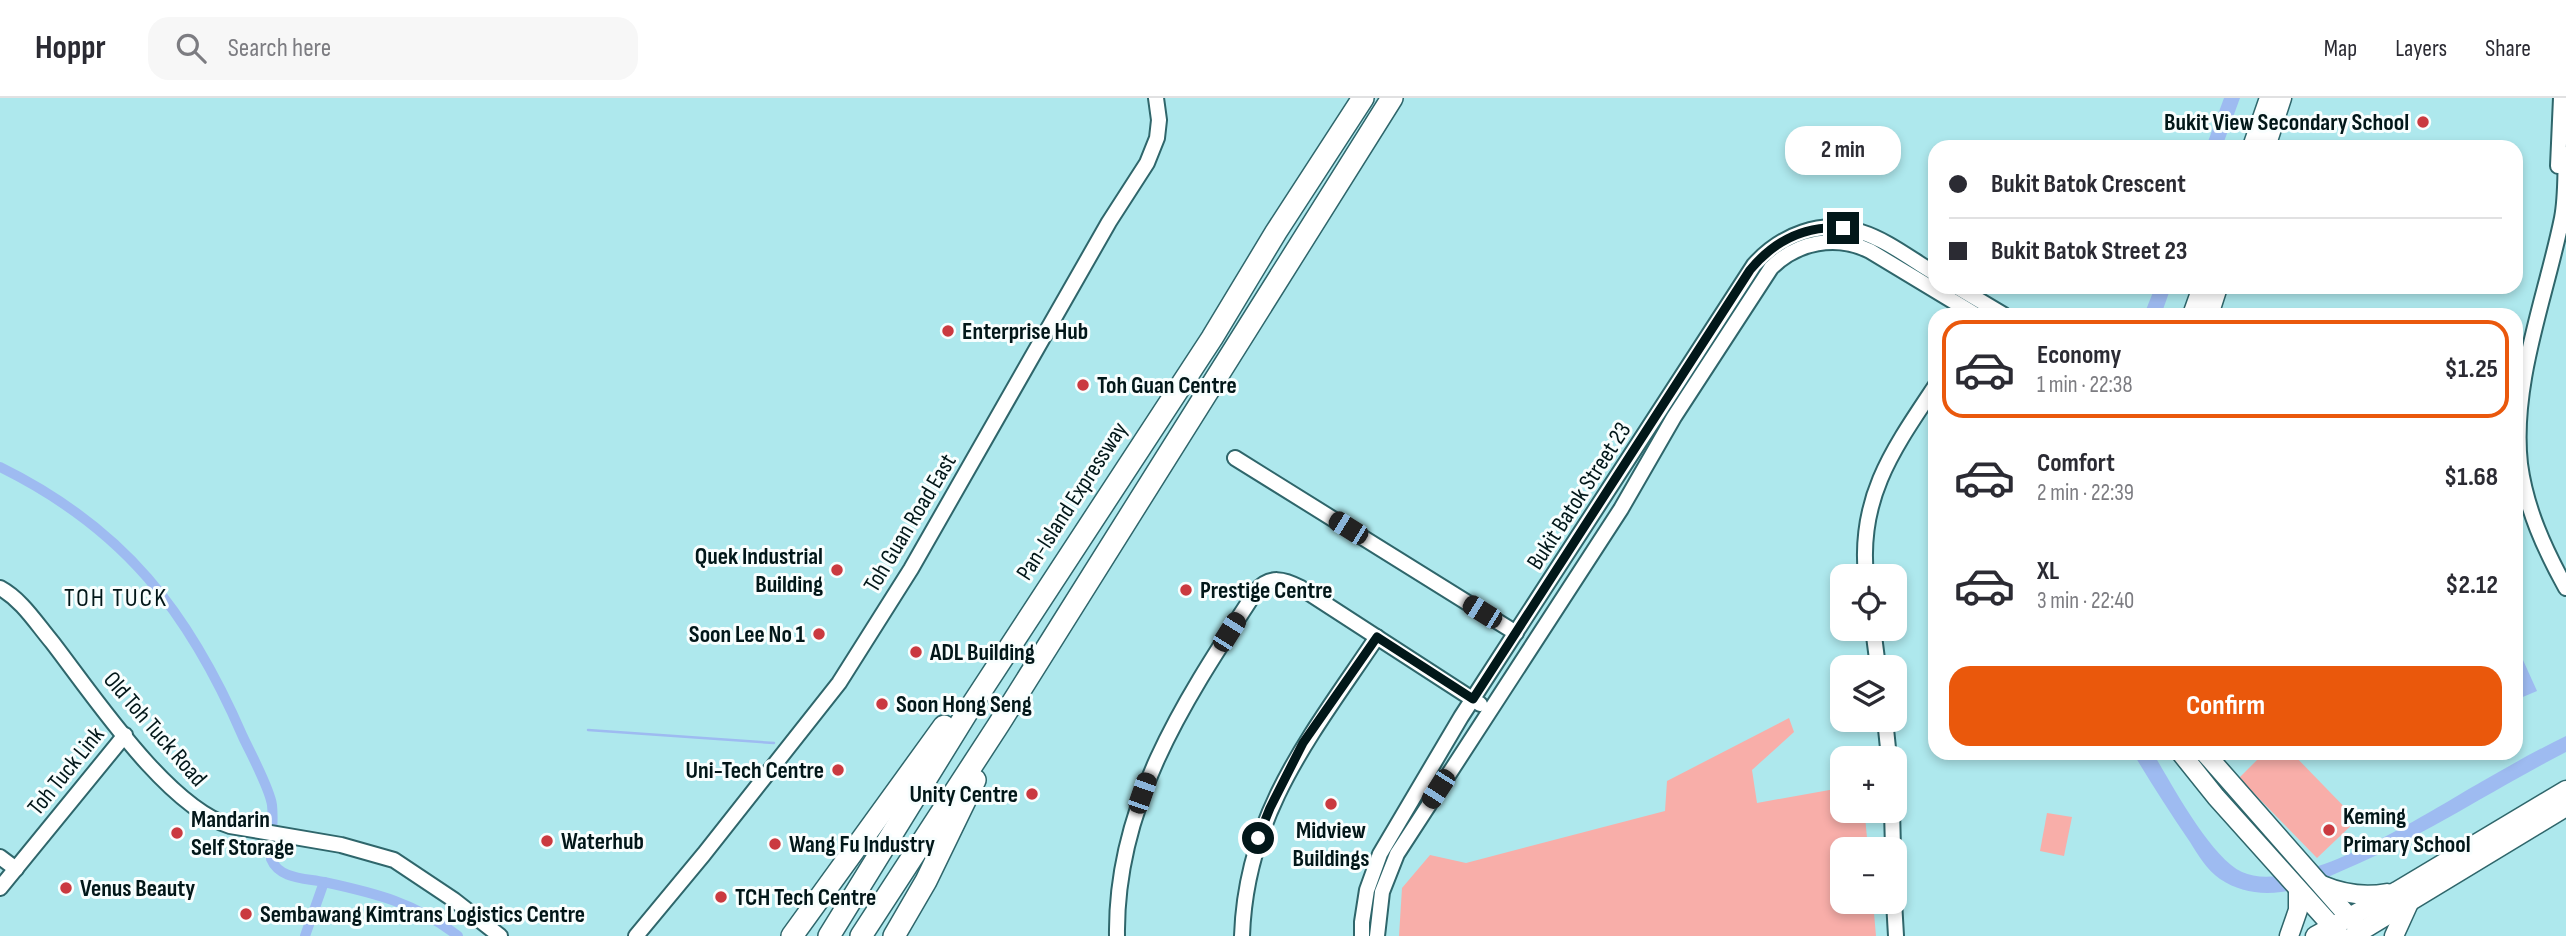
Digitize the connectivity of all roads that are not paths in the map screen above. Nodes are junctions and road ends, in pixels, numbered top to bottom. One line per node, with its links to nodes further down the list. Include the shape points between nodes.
1 (1156, 98): 48 (street, Toh Guan Road East, via 1157,138 1147,163 911,569 839,683)
2 (1363, 98): 25 (highway, Pan-Island Expressway)
3 (1392, 98): 31 (highway)
4 (2269, 98): 7 (main road)
5 (2282, 98): 8 (main road)
6 (2561, 98): 16 (street, via 2555,212)
7 (2254, 140)
8 (2268, 140)
9 (2566, 154): 17 (street, via 2562,216)
10 (1928, 269): 27 (street, Bukit Batok Street 23, via 1853,230 1812,229 1772,248 1750,270)
11 (1928, 286): 30 (street, Bukit Batok Street 23, via 1854,245 1815,243 1777,261)
12 (1941, 294): 14 (street, Bukit Batok Street 23)
13 (1969, 294): 15 (street)
14 (1964, 308)
15 (1992, 308)
16 (2523, 356)
17 (2523, 394)
18 (1928, 397): 22 (street, via 1870,503)
19 (1235, 458): 27 (street)
20 (2523, 476): 24 (street, via 2547,554)
21 (2523, 506): 26 (street, via 2540,556)
22 (1866, 564)
23 (0, 588): 32 (street, Old Toh Tuck Road, via 24,607)
24 (2566, 589)
25 (1038, 601): 49 (highway, via 1020,619); 50 (highway, Pan-Island Expressway)
26 (2566, 601)
27 (1516, 633): 29 (street, Bukit Batok Street 23)
28 (1377, 637): 29 (street); 53 (street, via 1290,582 1269,580 1256,591 1186,701 1150,772 1124,862); 54 (street, via 1303,743 1270,808 1249,872)
29 (1473, 699): 30 (street); 55 (street, Bukit Batok Street 23, via 1380,854 1367,890)
30 (1489, 710): 56 (street, Bukit Batok Street 23, via 1392,862 1382,892)
31 (999, 724): 51 (highway); 52 (highway, via 926,881)
32 (125, 735): 38 (street, Toh Tuck Link); 47 (street, Old Toh Tuck Road, via 183,801 217,822 341,845 394,860)
33 (2186, 760): 40 (main road)
34 (2211, 760): 39 (main road)
35 (2566, 790): 42 (main road)
36 (2566, 807): 42 (main road)
37 (0, 857): 38 (street)
38 (16, 869): 41 (street, Toh Tuck Link)
39 (2313, 877): 42 (main road, via 2337,891); 44 (main road)
40 (2294, 883): 45 (main road); 58 (main road, via 2297,916)
41 (0, 888)
42 (2404, 895): 44 (main road); 46 (main road); 60 (main road)
43 (1895, 914): 57 (street)
44 (2349, 917): 45 (main road); 46 (main road)
45 (2337, 931): 59 (main road)
46 (2360, 934)
47 (500, 936)
48 (636, 936)
49 (792, 936)
50 (829, 936)
51 (861, 936)
52 (894, 936)
53 (1117, 936)
54 (1242, 936)
55 (1362, 936)
56 (1377, 936)
57 (1896, 936)
58 (2290, 936)
59 (2315, 936)
60 (2394, 936)

